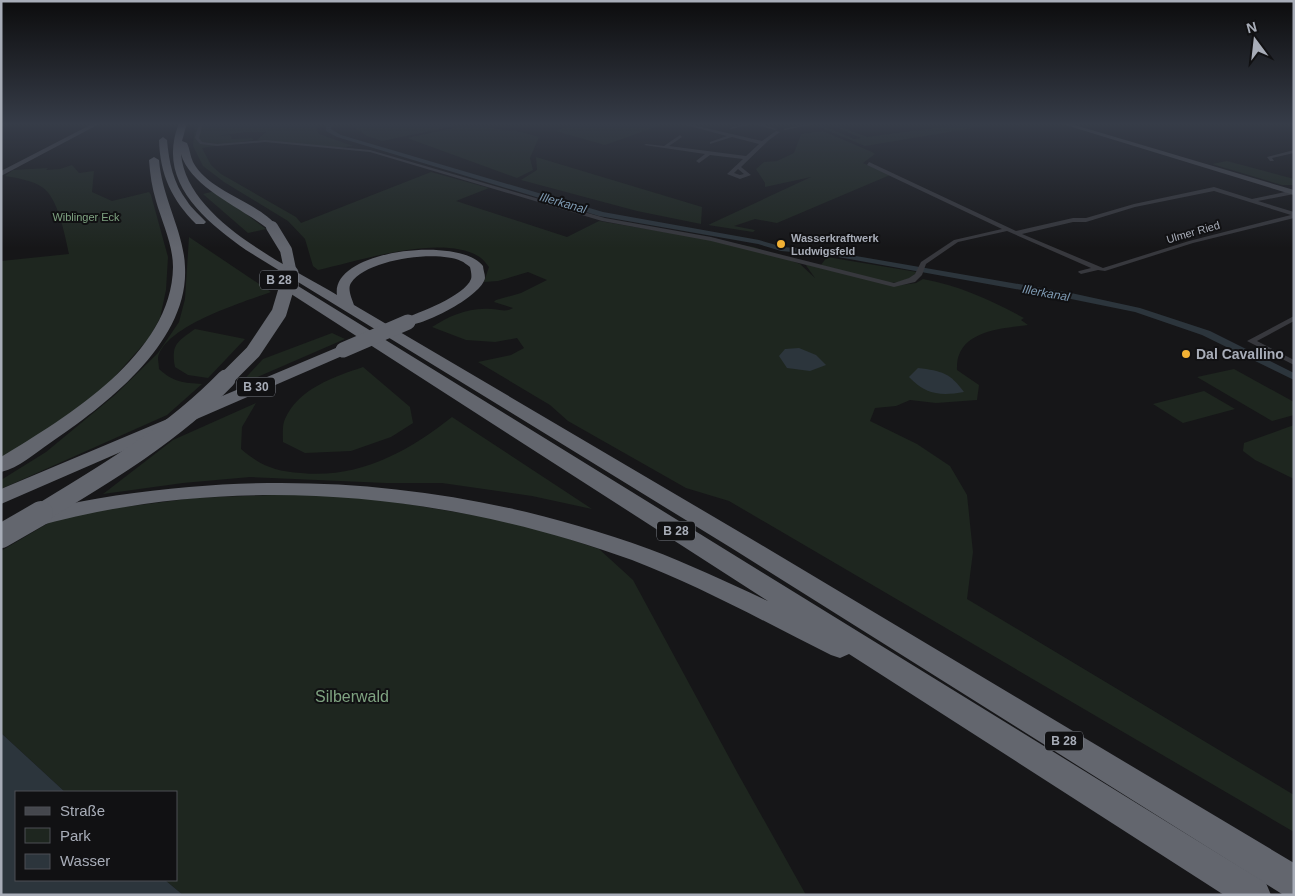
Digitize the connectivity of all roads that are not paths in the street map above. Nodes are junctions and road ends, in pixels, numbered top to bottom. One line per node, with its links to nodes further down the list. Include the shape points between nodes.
1 (18, 165): 9 (main road)
2 (155, 165): 20 (highway, via 161,206 179,266 176,302 170,316 148,349 120,378 72,419)
3 (167, 165): 24 (highway, B 28, via 166,173 171,187 181,203 230,247)
4 (178, 165): 17 (highway, B 28, via 195,200 209,215 245,243)
5 (191, 165): 23 (highway, bridge, via 200,176 272,227 284,245 291,275 276,318 249,354 206,397 139,450 54,506)
6 (417, 165): 13 (street, via 604,220 769,252 892,285 906,283 919,273 923,264 956,241)
7 (871, 165): 13 (street)
8 (1202, 165): 10 (main road)
9 (1, 174)
10 (1293, 192): 11 (street)
11 (1253, 200): 12 (street); 14 (street, via 1214,189)
12 (1294, 215): 15 (street, Ulmer Ried, via 1191,242 1103,270)
13 (1009, 228): 14 (street)
14 (1016, 233): 15 (street)
15 (1098, 268): 16 (street, Ulmer Ried)
16 (1081, 272)
17 (347, 307): 21 (highway, B 30, bridge, via 344,282 355,271 386,258 430,253 463,258 478,270 478,279 470,289 443,306); 25 (highway, B 28, via 834,599)
18 (1294, 318): 19 (street, via 1251,341)
19 (1294, 363)
20 (1, 466)
21 (1, 497)
22 (1, 530): 24 (highway, via 112,503 222,490 374,492 489,509 535,520 643,556)
23 (1, 536)
24 (910, 680): 26 (highway, B 28)
25 (1294, 882)
26 (1254, 895)

